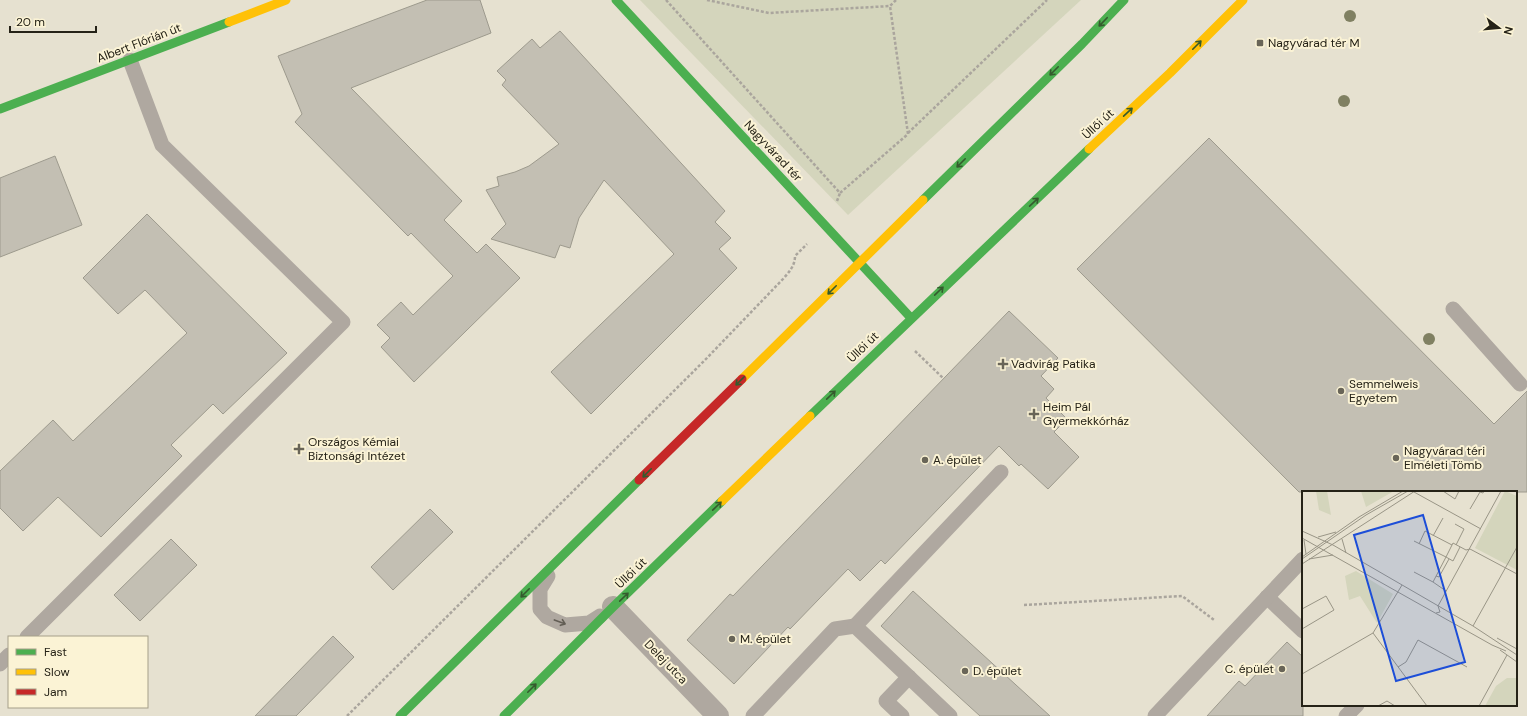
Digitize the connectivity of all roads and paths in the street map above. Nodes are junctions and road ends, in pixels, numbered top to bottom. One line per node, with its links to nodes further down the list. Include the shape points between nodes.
1 (286, 0): 10 (main road, Albert Flórián út)
2 (616, 0): 14 (main road, Nagyvárad tér)
3 (666, 0): 12 (path, via 840,193)
4 (707, 0): 9 (path, via 769,13)
5 (896, 0): 9 (path)
6 (1047, 0): 12 (path)
7 (1124, 0): 14 (main road, one-way to 14)
8 (1243, 0): 16 (main road, Üllői út, one-way to 8, via 1170,73)
9 (890, 6): 12 (path)
10 (130, 60): 11 (main road, Albert Flórián út); 29 (lane, via 162,145 343,322)
11 (0, 109)
12 (908, 134)
13 (795, 256): 34 (path, via 794,263 786,275 705,360)
14 (860, 263): 16 (main road, Nagyvárad tér); 21 (main road, one-way to 21)
15 (1453, 309): 19 (lane)
16 (911, 318): 25 (main road, Üllői út, one-way to 16)
17 (911, 346): 18 (path)
18 (943, 378)
19 (1520, 384)
20 (1001, 472): 26 (lane)
21 (560, 559): 25 (lane, one-way to 25, via 540,589 540,609 547,617 564,624 588,623); 35 (main road, one-way to 35)
22 (1302, 560): 23 (lane)
23 (1267, 597): 27 (lane); 28 (lane)
24 (1024, 605): 28 (path, via 1182,596)
25 (613, 607): 36 (main road, Üllői út, one-way to 25); 37 (street, Delej utca)
26 (855, 626): 32 (lane); 38 (lane, via 835,629)
27 (1302, 630)
28 (1232, 634): 41 (lane)
29 (28, 636)
30 (8, 656): 31 (lane)
31 (0, 664)
32 (909, 676): 39 (lane, via 886,701); 40 (lane)
33 (1356, 706): 42 (lane)
34 (347, 716)
35 (400, 716)
36 (504, 716)
37 (718, 716)
38 (753, 716)
39 (902, 716)
40 (950, 716)
41 (1155, 716)
42 (1346, 716)

